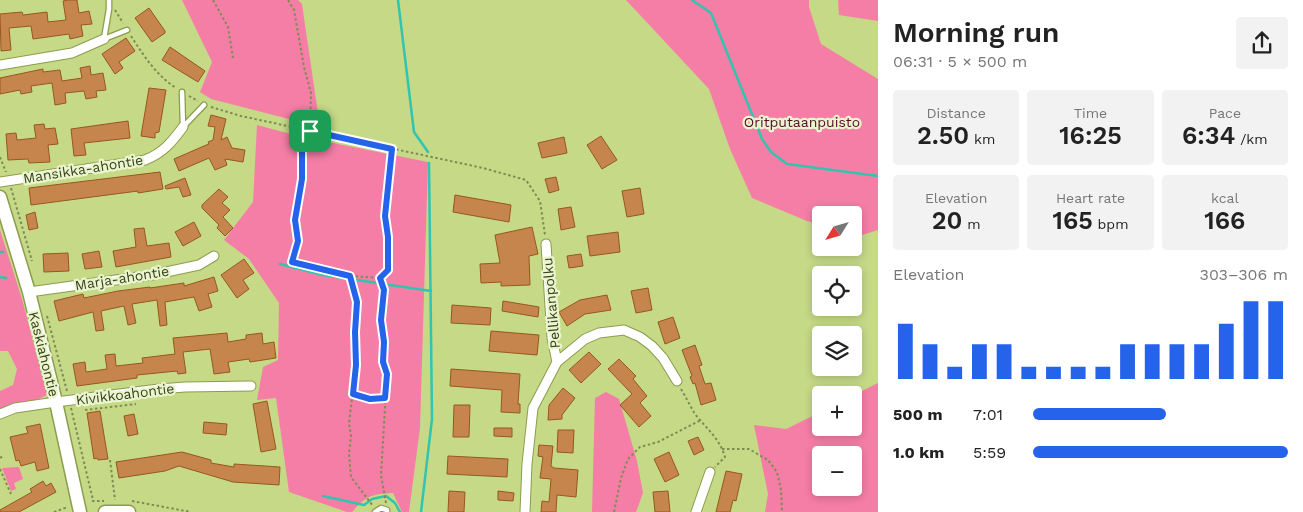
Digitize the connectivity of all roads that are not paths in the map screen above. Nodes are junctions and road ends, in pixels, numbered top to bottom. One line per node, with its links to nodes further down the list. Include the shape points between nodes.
1 (109, 1): 3 (lane)
2 (127, 30): 3 (lane)
3 (104, 40): 4 (street, via 72,53)
4 (0, 65)
5 (182, 92): 7 (lane)
6 (204, 105): 7 (lane)
7 (183, 127): 8 (street, Mansikka-ahontie, via 168,146 145,160)
8 (0, 182)
9 (0, 198): 12 (street, Kaskiahontie)
10 (546, 244): 13 (street, Pellikanpolku, via 552,338)
11 (214, 256): 12 (street, Marja-ahontie, via 199,265 152,275)
12 (29, 292): 16 (street, Kaskiahontie)
13 (557, 362): 14 (street, via 585,339 599,333 624,330 640,336 652,346); 24 (street, via 533,408)
14 (677, 380)
15 (251, 386): 16 (street, Kivikkoahontie, via 185,387)
16 (56, 402): 17 (street, Kivikkoahontie, via 15,408); 19 (street, Kaskiahontie)
17 (0, 414)
18 (710, 472): 25 (street)
19 (80, 512)
20 (105, 512): 21 (street)
21 (129, 512)
22 (375, 512): 23 (lane, via 380,508)
23 (387, 512)
24 (525, 512)
25 (696, 512)

